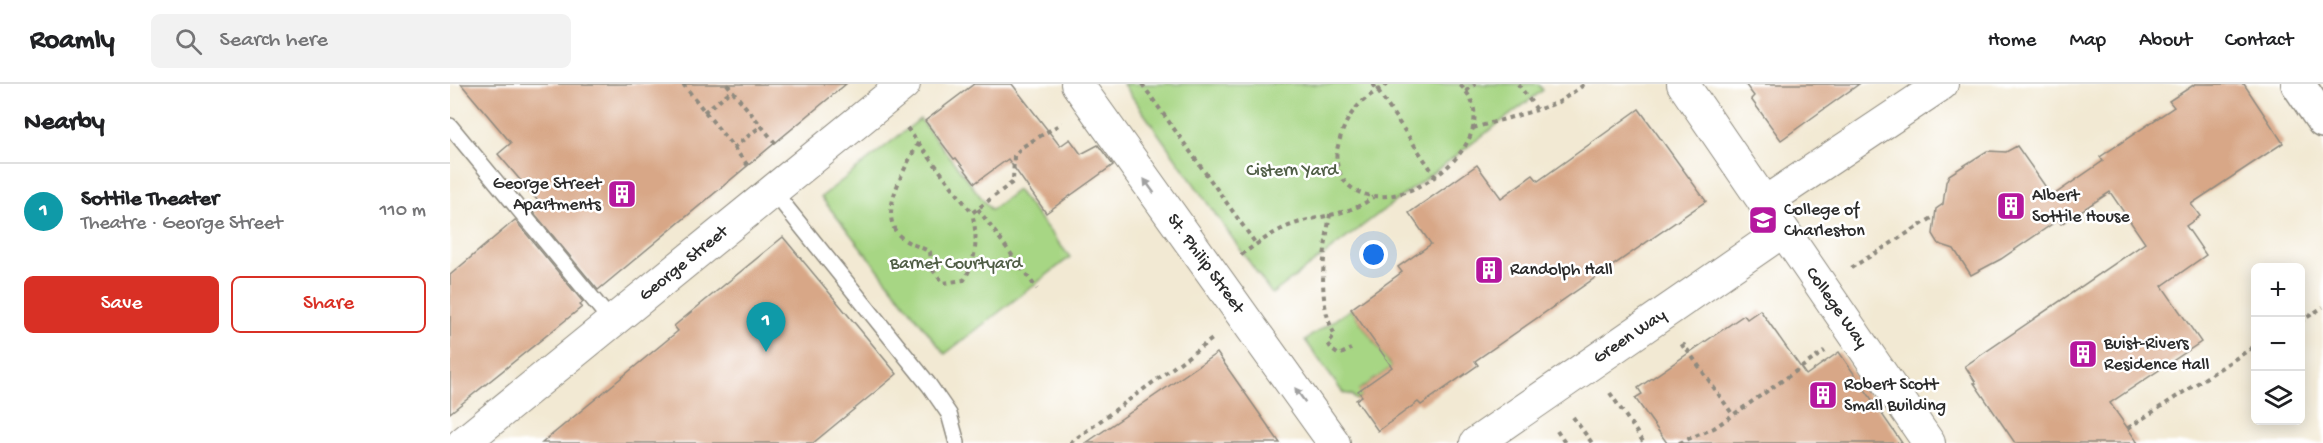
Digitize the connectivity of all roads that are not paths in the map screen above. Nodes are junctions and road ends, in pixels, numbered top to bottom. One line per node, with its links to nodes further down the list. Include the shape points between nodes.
1 (904, 84): 8 (street, George Street)
2 (1077, 84): 14 (street, St. Philip Street, one-way to 2)
3 (1683, 84): 9 (street, College Way)
4 (1942, 84): 9 (street)
5 (2298, 84): 6 (street)
6 (2323, 121)
7 (450, 126): 11 (lane)
8 (763, 181): 11 (street, George Street); 13 (lane, via 929,386 949,414)
9 (1764, 203): 10 (street, College Way)
10 (1783, 231): 15 (street, Green Way); 16 (street, College Way)
11 (612, 322): 12 (street, George Street)
12 (463, 443)
13 (957, 443)
14 (1334, 443)
15 (1476, 443)
16 (1929, 443)

